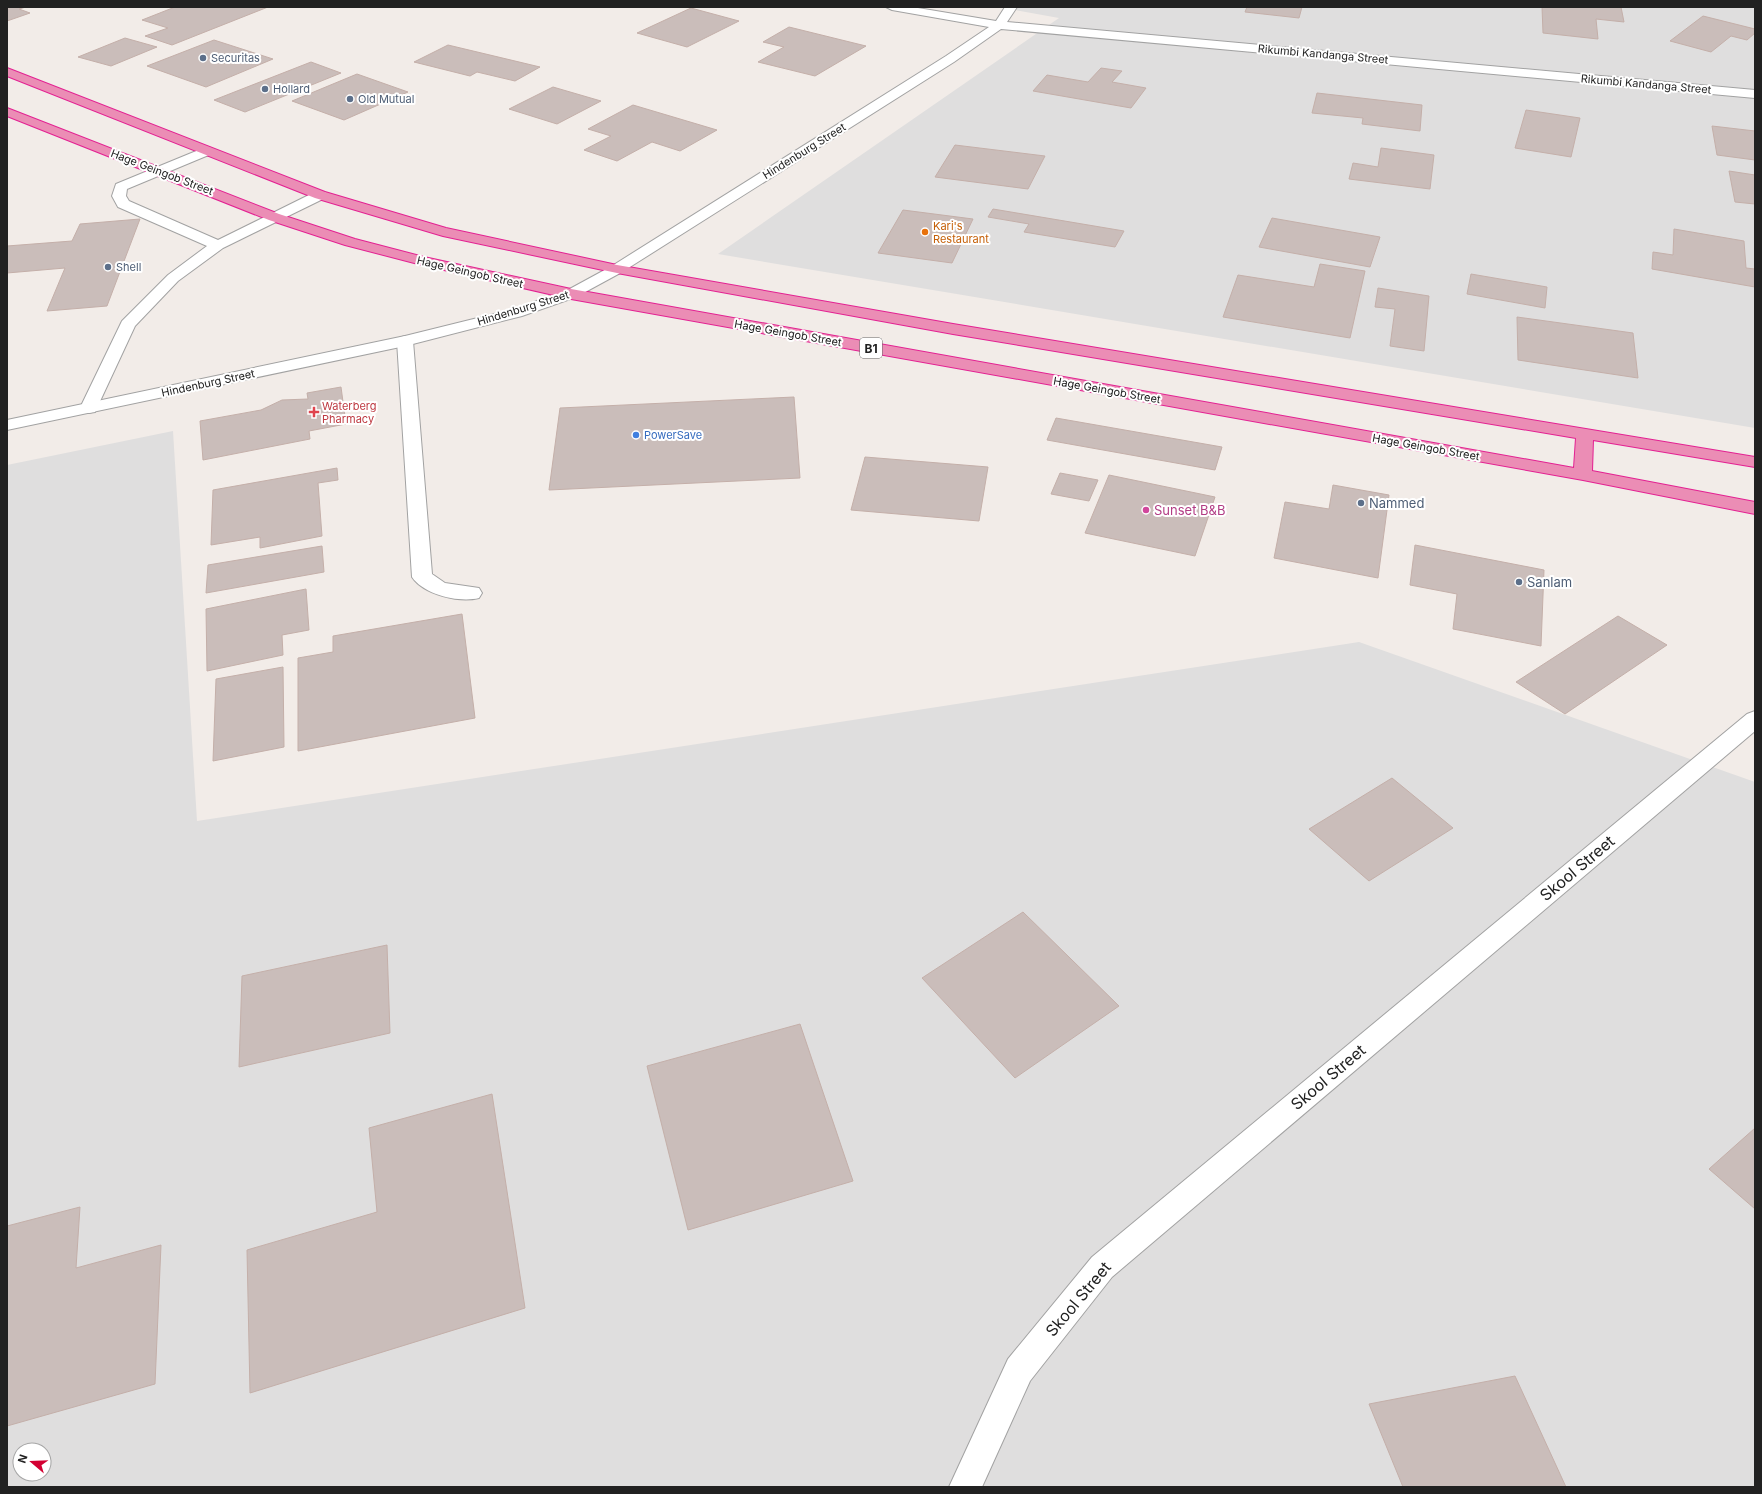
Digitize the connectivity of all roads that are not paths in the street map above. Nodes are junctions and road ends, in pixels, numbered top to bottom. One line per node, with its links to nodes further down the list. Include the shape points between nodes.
1 (892, 7): 3 (street, Rikumbi Kandanga Street)
2 (1011, 7): 3 (street, Hindenburg Street)
3 (999, 25): 5 (street, Rikumbi Kandanga Street); 12 (street, Hindenburg Street, via 944,64)
4 (7, 72): 7 (highway)
5 (1755, 94)
6 (7, 112): 8 (highway, Hage Geingob Street / B1)
7 (206, 151): 8 (street); 9 (highway)
8 (159, 171): 10 (highway, Hage Geingob Street / B1); 11 (street, via 121,187 119,196 123,204)
9 (320, 195): 10 (street); 12 (highway, via 443,232)
10 (274, 217): 11 (street); 13 (highway, Hage Geingob Street / B1, via 422,262)
11 (218, 245): 15 (street, via 173,278 128,324)
12 (617, 269): 13 (street, Hindenburg Street); 17 (highway, via 953,329)
13 (571, 294): 14 (street, Hindenburg Street, via 516,313); 19 (highway, Hage Geingob Street / B1)
14 (405, 341): 15 (street, Hindenburg Street); 21 (street, via 422,576 440,589)
15 (89, 408): 16 (street, Hindenburg Street)
16 (7, 425)
17 (1585, 434): 18 (highway); 19 (highway)
18 (1755, 462)
19 (1583, 475): 20 (highway, Hage Geingob Street / B1)
20 (1755, 508)
21 (472, 592)
22 (1755, 718): 23 (street, Skool Street, via 1102,1266 1019,1370)
23 (965, 1487)

